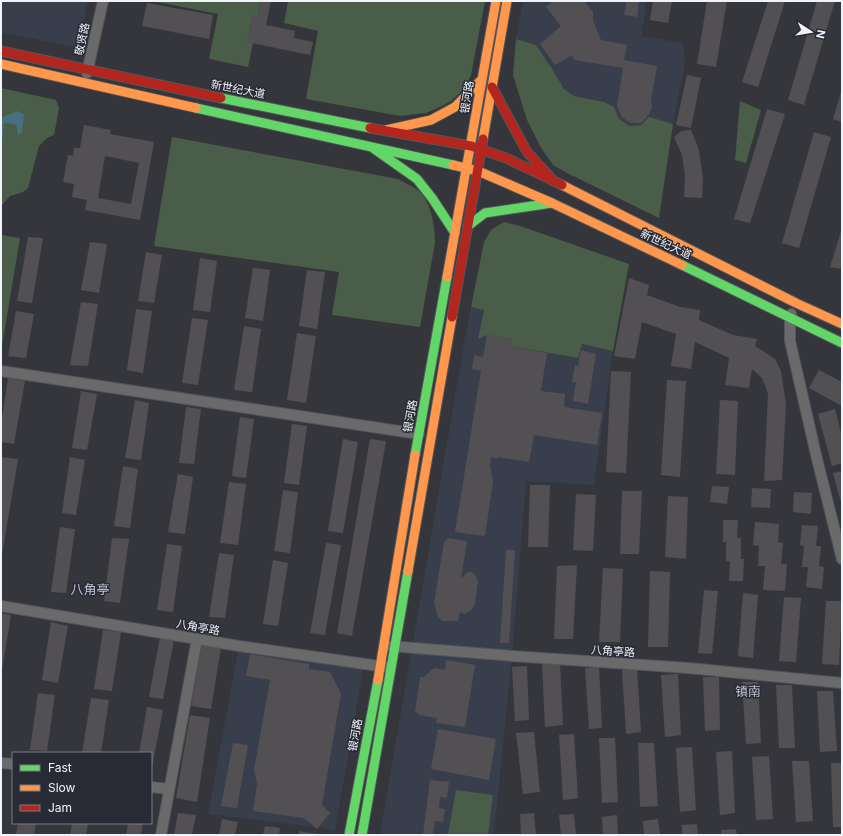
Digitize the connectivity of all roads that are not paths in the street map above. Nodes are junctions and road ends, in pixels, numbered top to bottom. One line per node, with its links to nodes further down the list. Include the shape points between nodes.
1 (103, 1): 6 (street, 敬贤路)
2 (496, 1): 7 (main road, 银河路)
3 (507, 1): 9 (main road, 银河路)
4 (1, 51): 6 (main road, 新世纪大道)
5 (1, 64): 8 (main road)
6 (88, 69): 8 (street, 敬贤路); 10 (main road, 新世纪大道)
7 (482, 79): 10 (main road, via 455,106 431,120); 12 (main road, 银河路)
8 (85, 83): 11 (main road)
9 (492, 87): 13 (main road, 银河路); 16 (main road, via 527,152)
10 (383, 130): 12 (main road, 新世纪大道)
11 (369, 146): 14 (main road); 19 (main road, via 417,179)
12 (471, 146): 13 (main road, 新世纪大道); 14 (main road, 银河路)
13 (481, 151): 15 (main road, 银河路); 16 (main road, 新世纪大道, via 506,158)
14 (467, 168): 15 (main road, 新世纪大道); 19 (main road, 银河路)
15 (478, 171): 17 (main road, 新世纪大道); 18 (main road, 银河路)
16 (551, 179): 20 (main road, 新世纪大道)
17 (552, 202): 18 (main road, via 485,213); 21 (main road, 新世纪大道)
18 (468, 226): 30 (main road, 银河路)
19 (455, 233): 25 (main road, 银河路)
20 (796, 303): 21 (street); 22 (main road, 新世纪大道)
21 (790, 317): 23 (main road, 新世纪大道); 26 (street, via 790,341)
22 (842, 324)
23 (842, 343)
24 (1, 371): 25 (street)
25 (419, 434): 29 (main road, 银河路)
26 (842, 559)
27 (1, 606): 28 (street, 八角亭路)
28 (197, 639): 31 (street, 八角亭路); 37 (street)
29 (383, 645): 30 (street, 八角亭路); 31 (main road, 银河路)
30 (395, 647): 32 (main road, 银河路); 33 (street, 八角亭路, via 688,668)
31 (380, 666): 32 (street, 八角亭路); 39 (main road, 银河路)
32 (391, 669): 40 (main road, 银河路)
33 (842, 683)
34 (1, 763): 35 (street)
35 (12, 764)
36 (152, 786): 37 (street)
37 (169, 789): 38 (street)
38 (161, 835)
39 (349, 835)
40 (362, 835)

